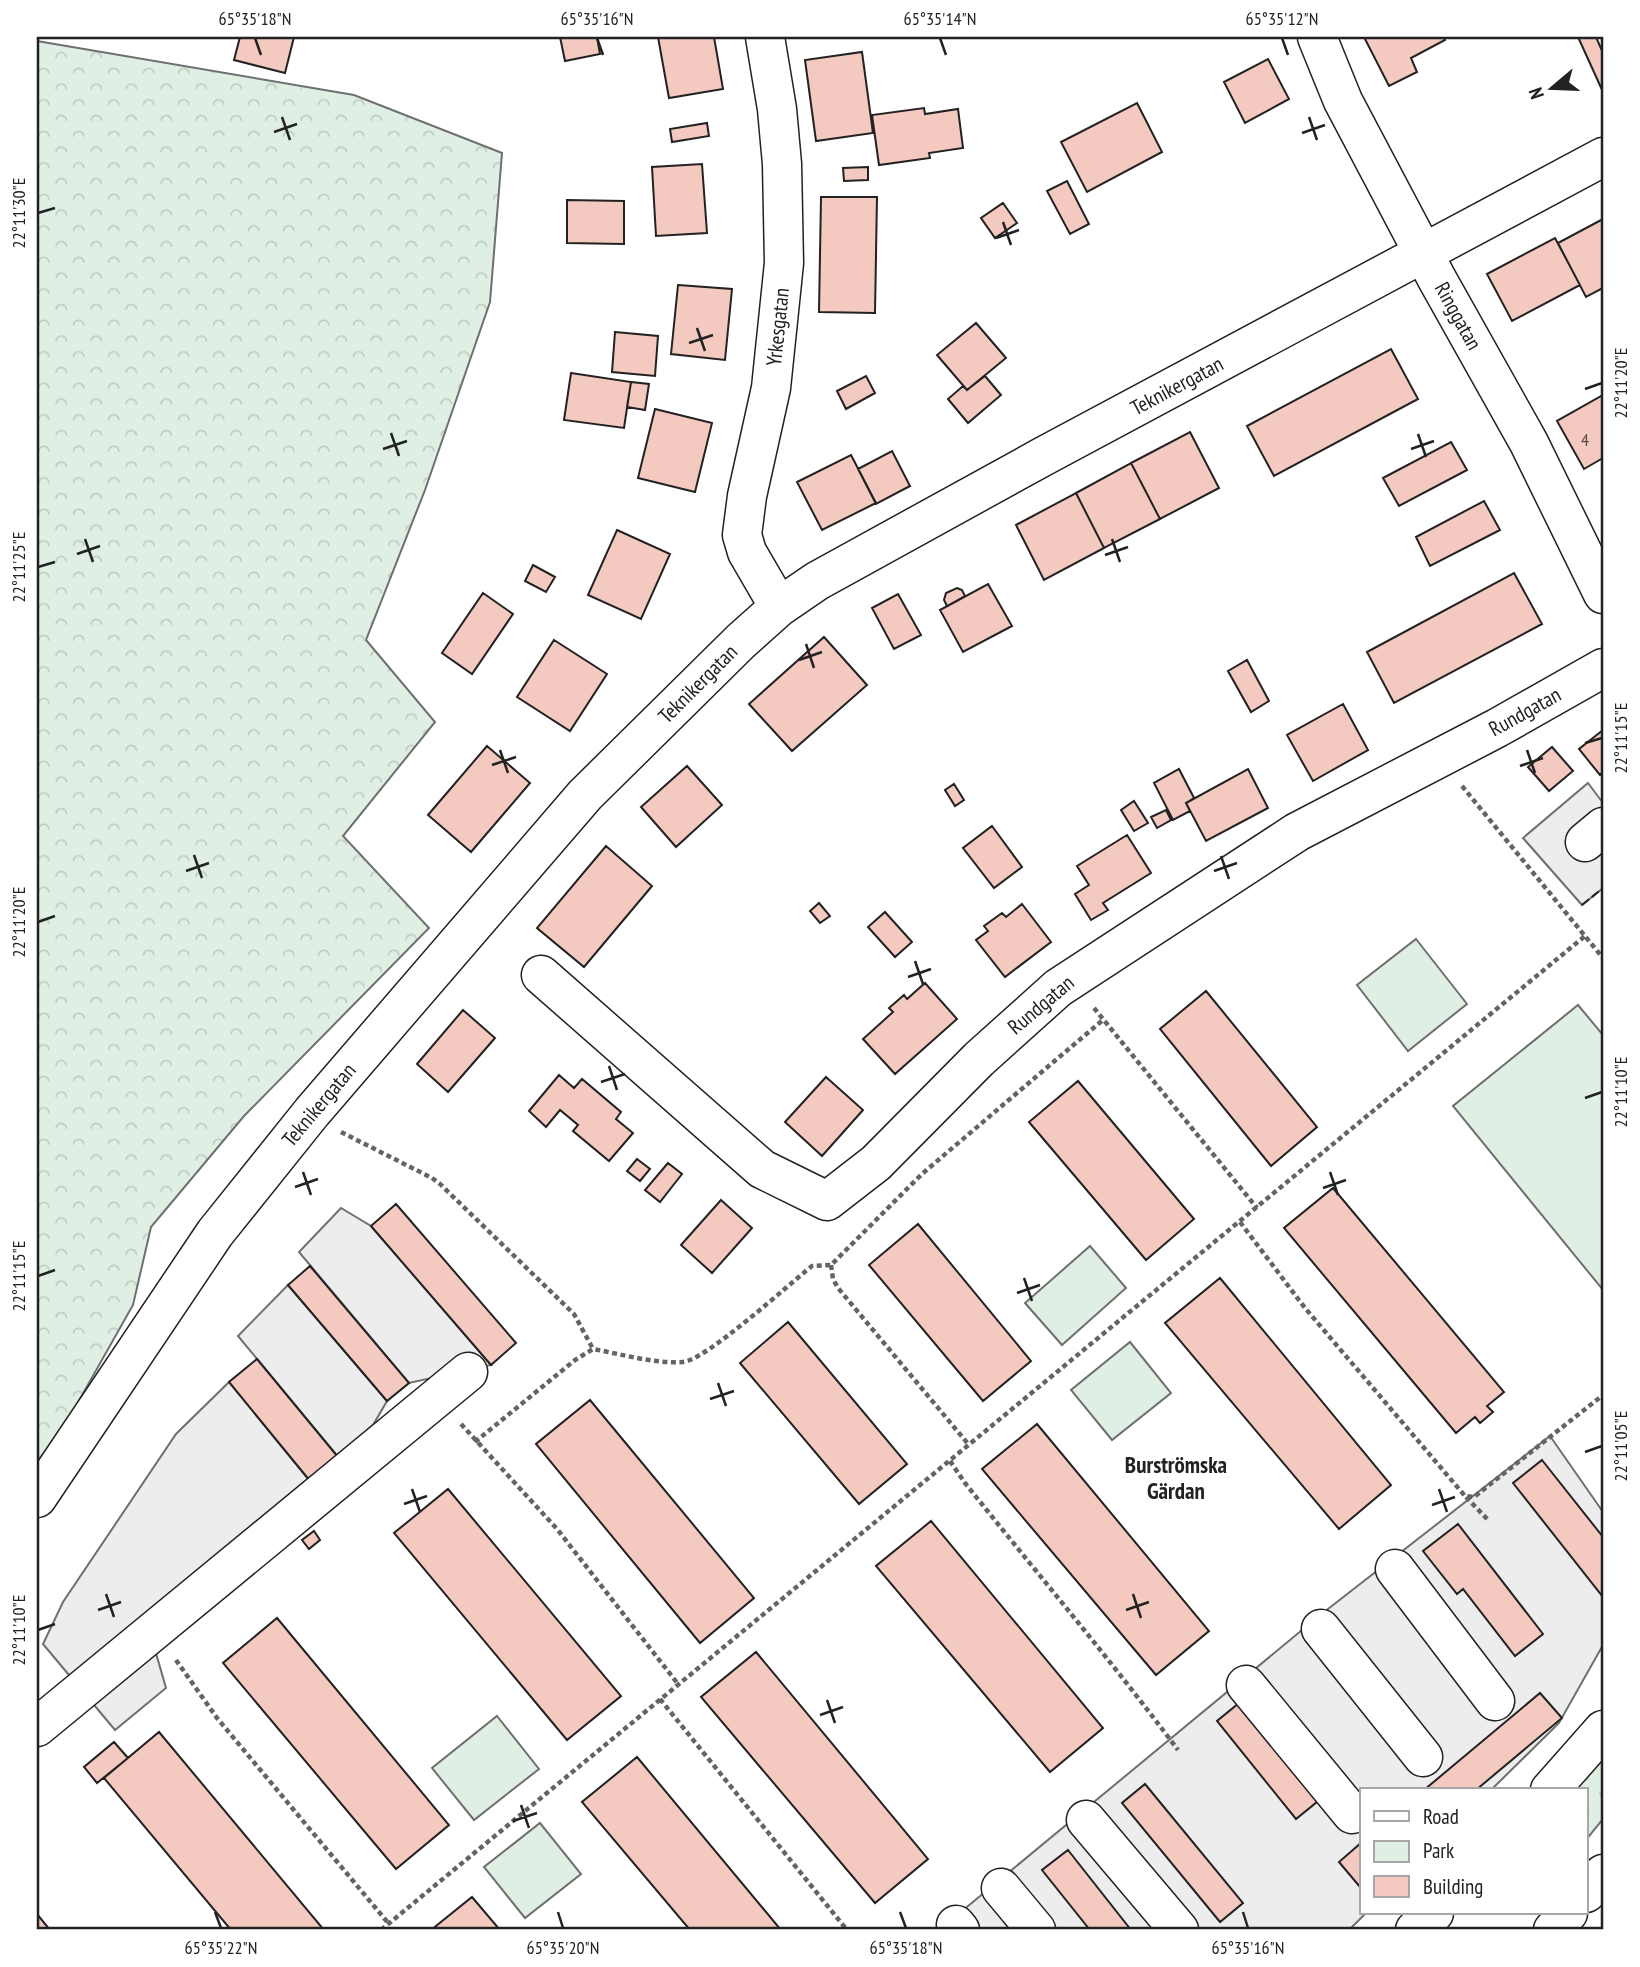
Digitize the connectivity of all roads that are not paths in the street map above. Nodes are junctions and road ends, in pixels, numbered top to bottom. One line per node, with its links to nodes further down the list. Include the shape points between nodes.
1 (765, 37): 6 (street, Yrkesgatan, via 782,164 784,263 771,388 742,535)
2 (1317, 37): 4 (street, Ringgatan, via 1343,101)
3 (1603, 157): 4 (street, Teknikergatan)
4 (1423, 254): 5 (street, Ringgatan, via 1529,443); 6 (street, Teknikergatan, via 1032,463 817,581)
5 (1603, 594)
6 (779, 607): 10 (street, Teknikergatan, via 585,794 312,1112 215,1233)
7 (1603, 668): 8 (street, Rundgatan, via 1297,832 1058,988 979,1059 876,1163 827,1200 762,1168)
8 (541, 975)
9 (468, 1372): 15 (street)
10 (37, 1498)
11 (1395, 1569): 14 (street)
12 (1321, 1629): 17 (street)
13 (1246, 1685): 19 (street)
14 (1495, 1701)
15 (37, 1727)
16 (1603, 1730): 18 (street)
17 (1423, 1757)
18 (1552, 1788)
19 (1352, 1814)
20 (1086, 1820): 27 (street)
21 (1603, 1874): 23 (street)
22 (1001, 1888): 26 (street)
23 (1588, 1891)
24 (1433, 1914): 28 (street)
25 (1567, 1914): 29 (street)
26 (1036, 1930)
27 (1179, 1930)
28 (1415, 1930)
29 (1553, 1930)

